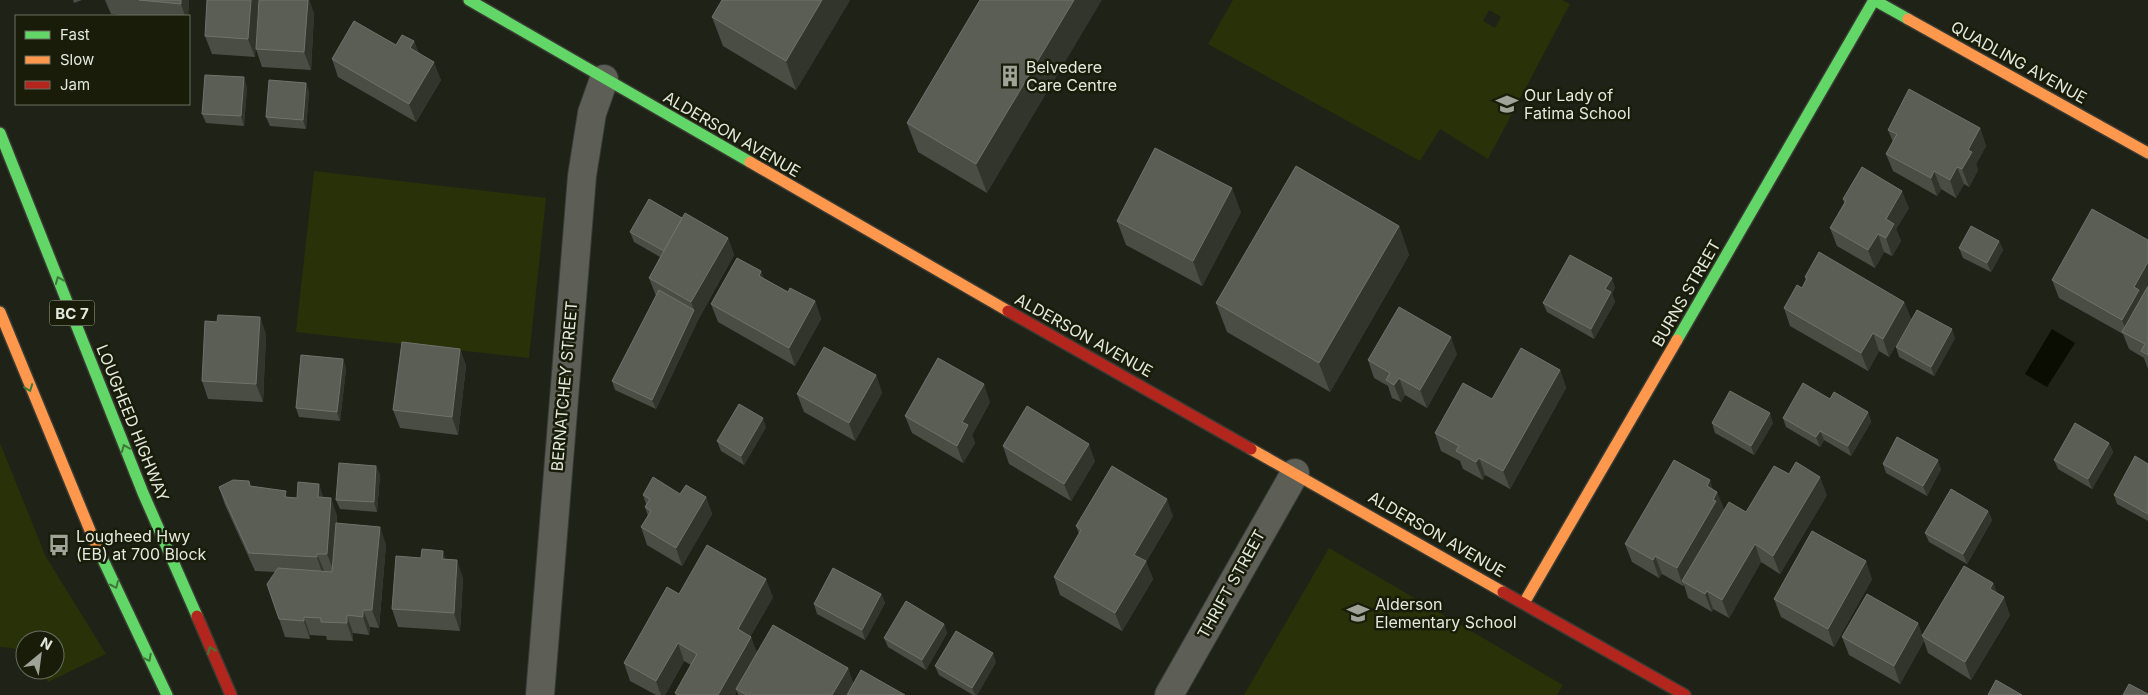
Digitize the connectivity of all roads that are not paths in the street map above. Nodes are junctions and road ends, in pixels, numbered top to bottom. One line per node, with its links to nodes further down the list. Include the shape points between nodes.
1 (469, 0): 3 (street, ALDERSON AVENUE)
2 (1874, 0): 5 (street, QUADLING AVENUE); 8 (street, BURNS STREET)
3 (604, 80): 7 (street, ALDERSON AVENUE); 11 (street, BERNATCHEY STREET, via 592,113 582,176)
4 (0, 133): 10 (street, LOUGHEED HIGHWAY / BC 7, one-way to 4, via 143,493)
5 (2148, 153)
6 (0, 312): 9 (street, one-way to 9, via 50,441)
7 (1295, 473): 8 (street, ALDERSON AVENUE); 12 (street, THRIFT STREET)
8 (1524, 602): 13 (street, ALDERSON AVENUE)
9 (167, 695)
10 (231, 695)
11 (540, 695)
12 (1169, 695)
13 (1685, 695)

